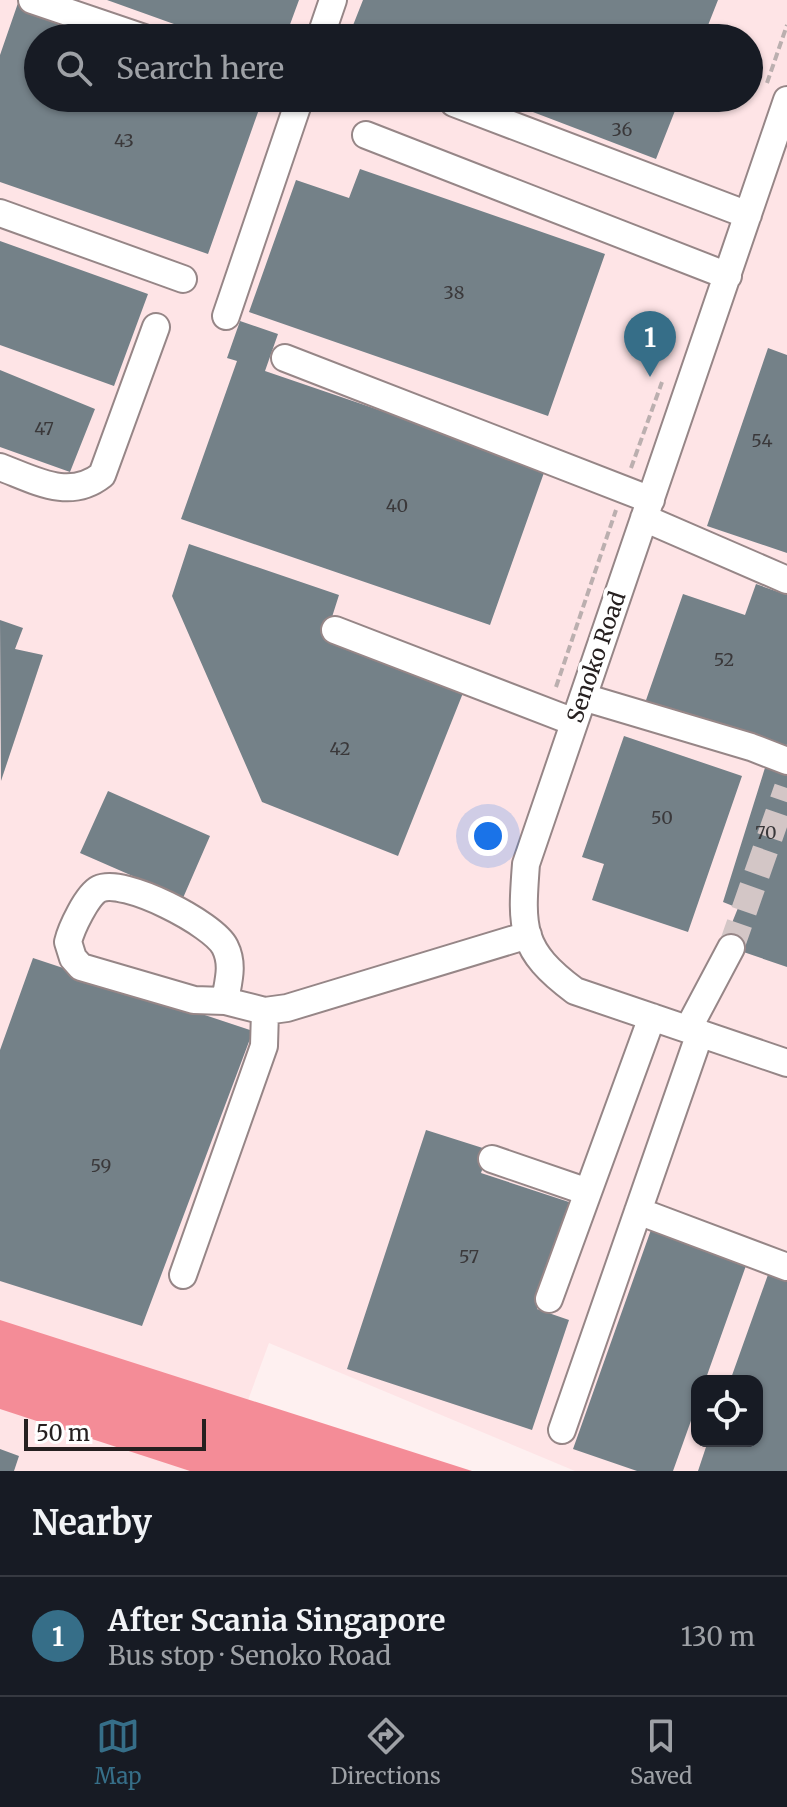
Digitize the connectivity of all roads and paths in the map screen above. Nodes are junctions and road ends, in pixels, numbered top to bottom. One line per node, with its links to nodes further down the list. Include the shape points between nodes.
1 (32, 0): 3 (street)
2 (333, 0): 4 (street)
3 (103, 24)
4 (325, 24)
5 (787, 100): 10 (street, Senoko Road)
6 (295, 112): 13 (street)
7 (478, 112): 10 (street)
8 (366, 135): 11 (street)
9 (0, 213): 12 (street)
10 (748, 215): 11 (street, Senoko Road)
11 (728, 276): 17 (street, Senoko Road)
12 (183, 279)
13 (226, 316)
14 (156, 327): 16 (street, via 102,475 88,486 58,488)
15 (285, 358): 17 (street)
16 (0, 467)
17 (647, 509): 18 (street); 20 (street, Senoko Road)
18 (787, 580)
19 (335, 630): 20 (street)
20 (578, 710): 21 (street, via 751,747); 22 (street, Senoko Road, via 526,864 522,911)
21 (787, 761)
22 (528, 935): 25 (street); 26 (street, Senoko Road, via 532,950 575,991)
23 (731, 948): 27 (street)
24 (225, 1001): 24 (street, via 194,1000 81,967 68,942 93,893 121,886 141,892 206,927 224,944 231,966); 25 (street)
25 (265, 1011): 33 (street, via 264,1046)
26 (652, 1017): 27 (street, Senoko Road); 30 (street)
27 (694, 1031): 28 (street, Senoko Road); 31 (street)
28 (787, 1063)
29 (492, 1159): 30 (street)
30 (588, 1192): 34 (street)
31 (638, 1211): 32 (street); 35 (street)
32 (787, 1267)
33 (183, 1275)
34 (549, 1299)
35 (562, 1430)

